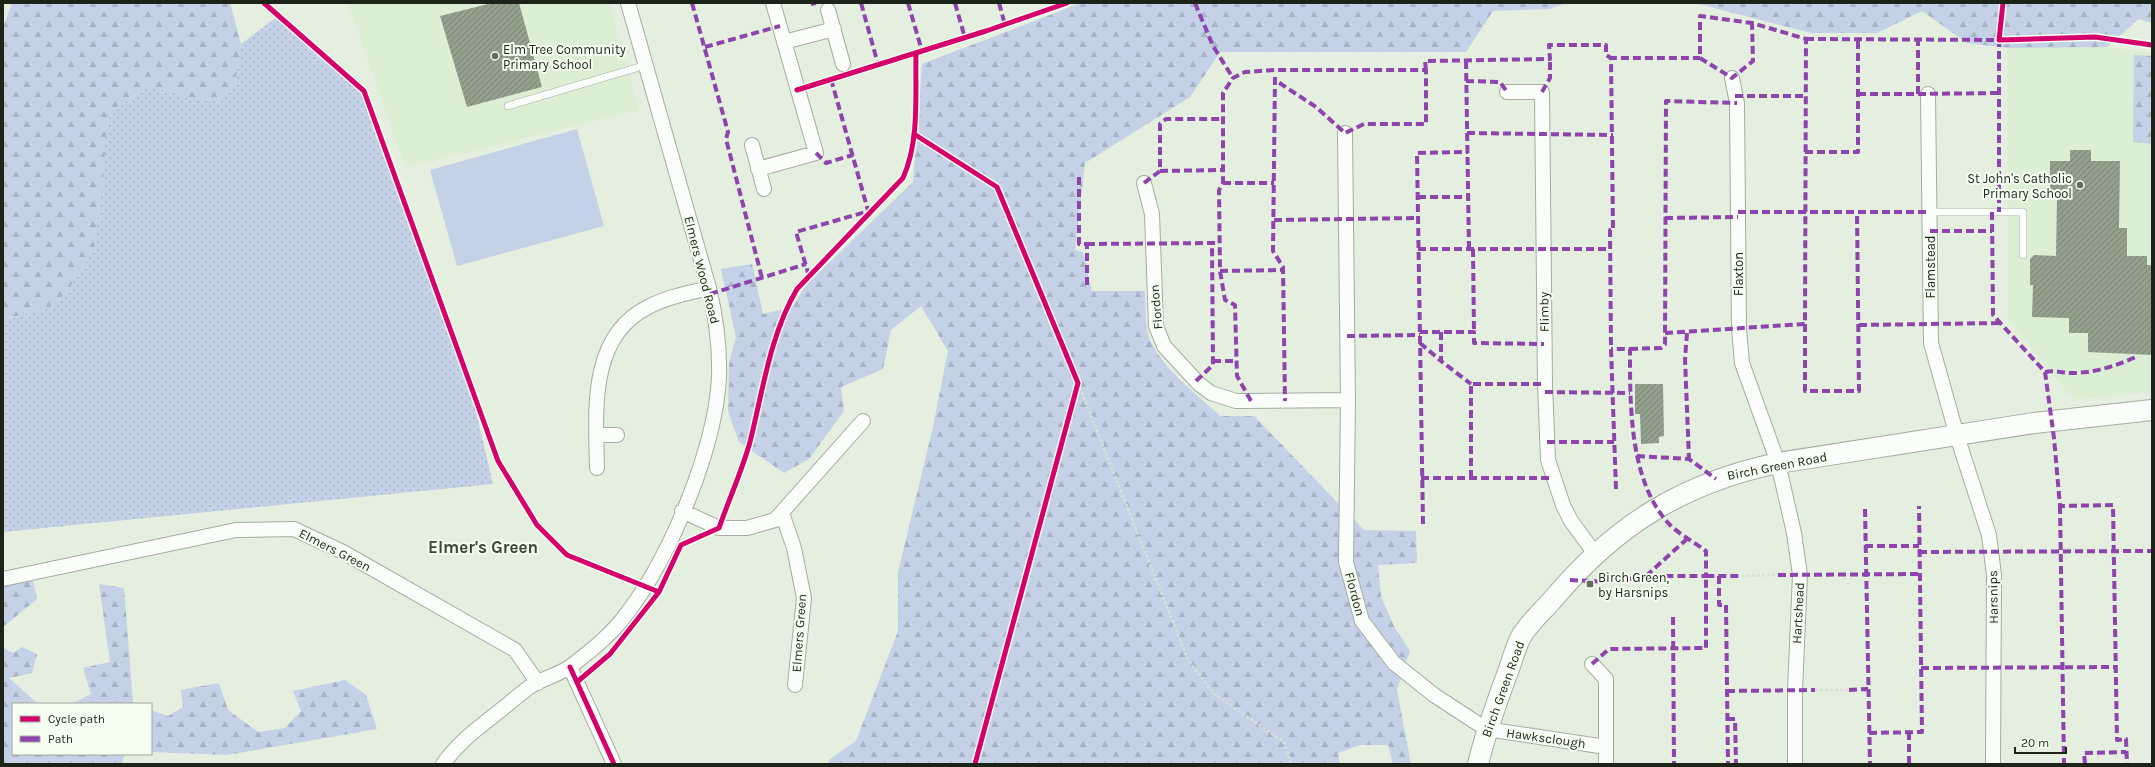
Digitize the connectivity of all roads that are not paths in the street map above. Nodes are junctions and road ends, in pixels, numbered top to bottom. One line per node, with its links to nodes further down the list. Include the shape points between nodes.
1 (628, 3): 7 (street, Elmers Wood Road)
2 (773, 3): 5 (street)
3 (828, 10): 4 (street)
4 (834, 29): 5 (street); 6 (street)
5 (784, 42): 14 (street, via 816,153)
6 (843, 64)
7 (646, 65): 11 (lane); 19 (street, Elmers Wood Road)
8 (1732, 78): 26 (street, Flaxton, via 1737,103 1738,329 1742,363)
9 (1507, 92): 30 (street, Flimby, via 1542,92 1544,384 1548,460 1571,521)
10 (1928, 94): 17 (street, Flamstead)
11 (508, 106)
12 (1345, 133): 20 (street, Flordon)
13 (752, 145): 14 (street)
14 (758, 169): 16 (street)
15 (1144, 183): 20 (street, Flordon, via 1152,214 1156,326 1164,346 1199,384 1211,392 1236,401)
16 (764, 189)
17 (1930, 212): 18 (lane, via 2023,212); 25 (street, Flamstead, via 1931,343)
18 (2023, 256)
19 (709, 288): 24 (street, via 668,298 647,307 630,319 617,334 601,365); 28 (street, Elmers Wood Road, via 718,348 719,378 708,441)
20 (1348, 400): 36 (street, Flordon, via 1346,562 1362,621 1394,663 1434,695)
21 (2152, 410): 25 (street, Birch Green Road, via 2034,423)
22 (863, 421): 29 (street)
23 (617, 435): 24 (street)
24 (596, 436): 27 (street)
25 (1957, 436): 26 (street, Birch Green Road); 43 (street, Harsnips, via 1991,547 1994,575)
26 (1778, 464): 30 (street, Birch Green Road, via 1744,470 1716,479 1670,501 1646,514); 42 (street, Hartshead, via 1794,533 1800,575)
27 (597, 468)
28 (682, 511): 29 (street, via 719,528 747,528 775,520); 33 (street, Elmers Wood Road, via 660,563 627,613 606,637)
29 (782, 513): 35 (street, Elmers Green, via 794,548 804,598)
30 (1596, 555): 36 (street, Birch Green Road, via 1570,580 1522,635)
31 (3, 579): 34 (street, Elmers Green, via 236,530 294,529 343,552 515,650)
32 (1592, 664): 37 (street, Hawksclough, via 1606,679)
33 (570, 667): 34 (street); 39 (street)
34 (538, 683): 38 (street, via 460,743)
35 (795, 685)
36 (1486, 729): 37 (street, Hawksclough); 40 (street, Birch Green Road)
37 (1606, 747): 41 (street, Hawksclough)
38 (443, 764)
39 (614, 764)
40 (1478, 764)
41 (1606, 764)
42 (1795, 764)
43 (1993, 764)

